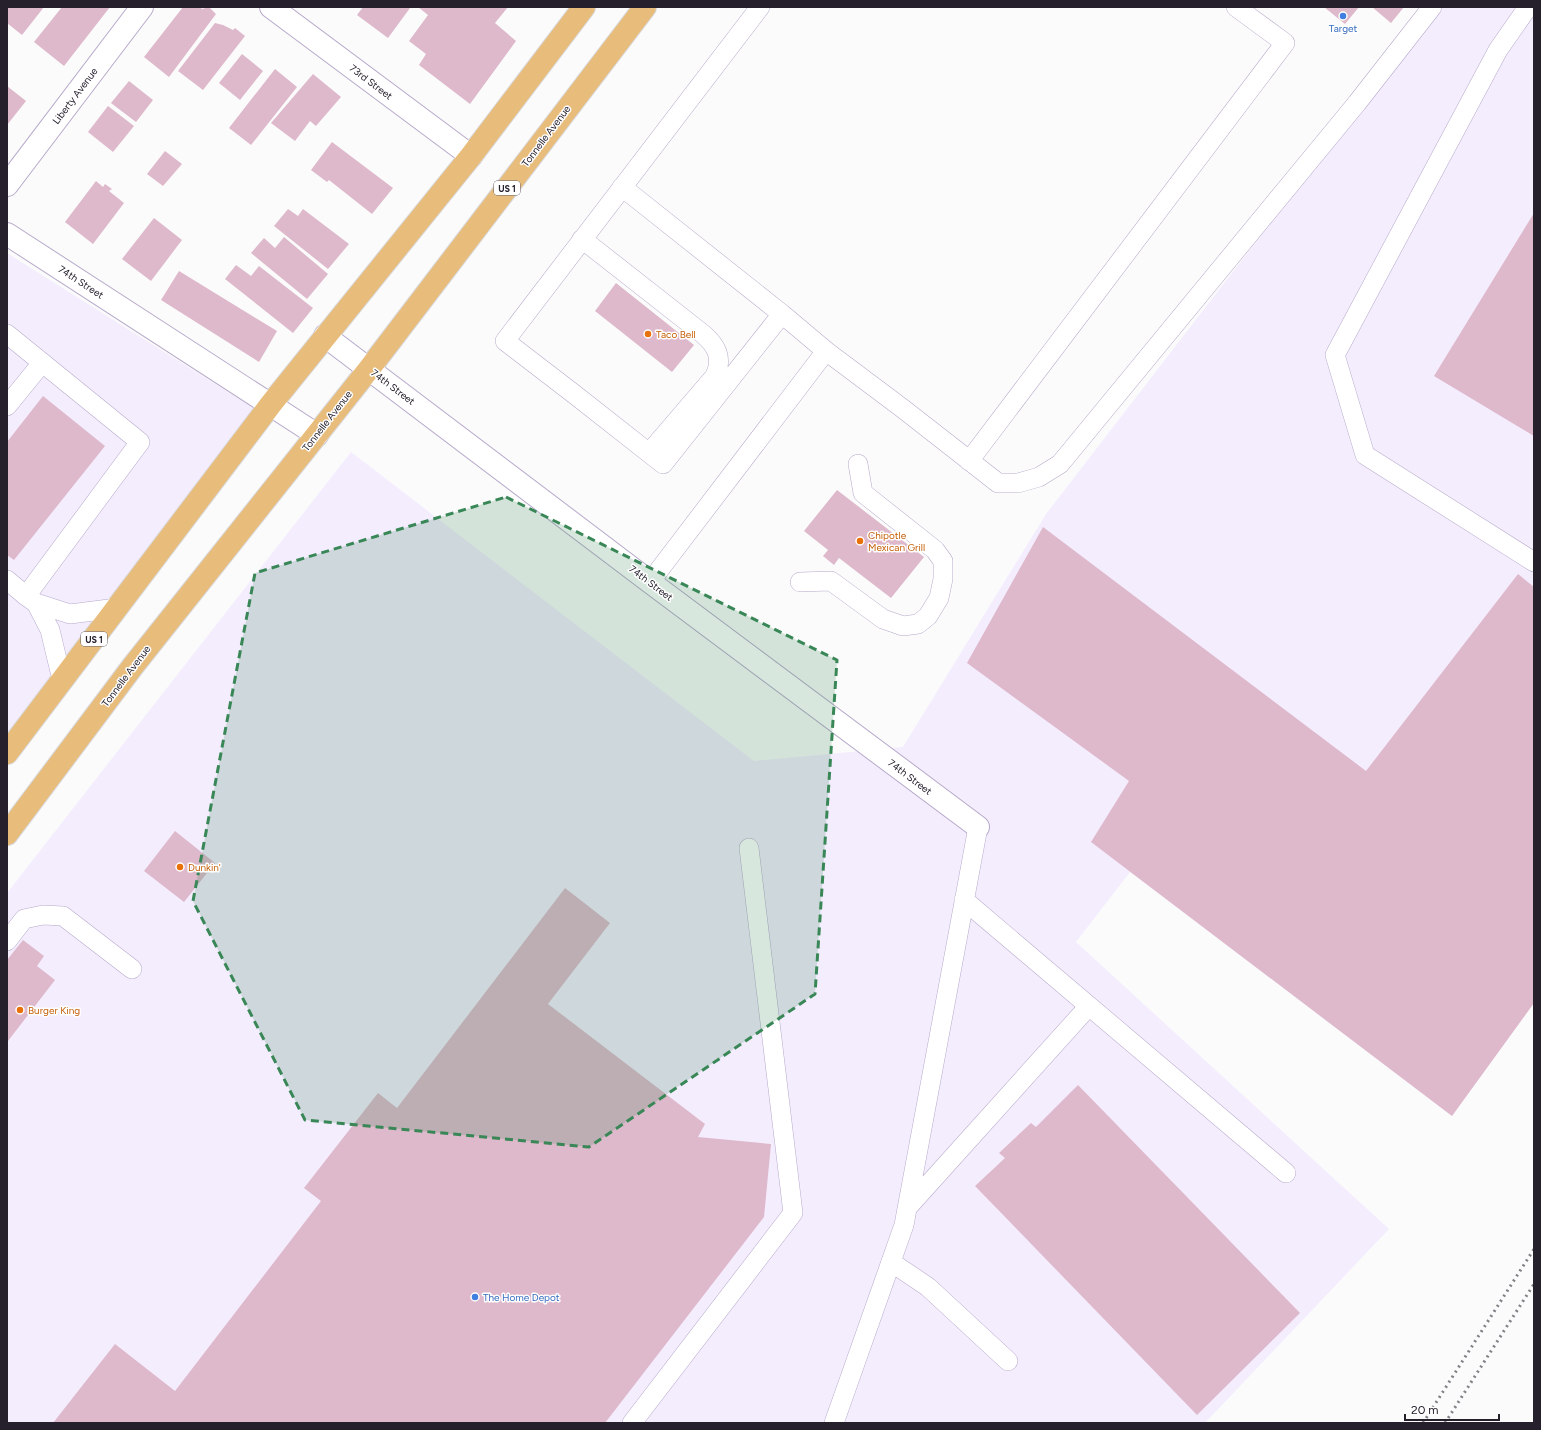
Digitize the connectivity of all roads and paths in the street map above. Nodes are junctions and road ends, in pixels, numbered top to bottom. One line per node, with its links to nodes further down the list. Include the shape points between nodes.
1 (142, 7): 10 (street, Liberty Avenue)
2 (271, 7): 9 (street, 73rd Street)
3 (584, 7): 9 (main road, US 1)
4 (645, 7): 19 (main road, Tonnelle Avenue / US 1)
5 (760, 7): 11 (lane)
6 (1236, 7): 24 (lane, via 1285,43)
7 (1432, 7): 24 (lane, via 1357,103 1060,464 1039,477 1018,483 998,483)
8 (1528, 7): 26 (lane, via 1498,50 1334,355 1365,455)
9 (471, 156): 16 (main road, US 1)
10 (7, 185)
11 (622, 187): 13 (lane); 14 (lane)
12 (7, 234): 20 (street, 74th Street)
13 (582, 239): 23 (lane, via 703,334 717,351 719,358 715,376); 23 (lane, via 505,341)
14 (782, 314): 17 (lane); 23 (lane)
15 (7, 334): 18 (lane)
16 (325, 336): 19 (street, 74th Street); 20 (main road, US 1)
17 (826, 351): 24 (lane); 28 (lane)
18 (42, 363): 21 (lane); 30 (lane, via 140,442)
19 (369, 369): 22 (main road, Tonnelle Avenue / US 1); 28 (street, 74th Street)
20 (271, 404): 22 (street, 74th Street); 31 (main road, US 1)
21 (7, 406)
22 (317, 435): 35 (main road, Tonnelle Avenue / US 1, via 133,666)
23 (656, 459)
24 (968, 461)
25 (858, 464): 29 (lane, via 863,493 935,550 943,561 939,598 928,616 918,624 903,626 883,619 830,581)
26 (1534, 562)
27 (7, 580): 30 (lane)
28 (650, 582): 34 (street, 74th Street)
29 (800, 582)
30 (31, 599): 31 (lane, via 70,614); 32 (lane, via 50,630)
31 (118, 608): 32 (main road, US 1)
32 (62, 680): 33 (main road, US 1)
33 (7, 753)
34 (978, 827): 37 (lane)
35 (7, 834)
36 (749, 848): 45 (lane, via 793,1213)
37 (964, 900): 40 (lane); 42 (lane)
38 (7, 941): 39 (lane, via 24,919 43,915 63,916)
39 (132, 969)
40 (1089, 1006): 41 (lane); 42 (lane)
41 (1286, 1173)
42 (908, 1207): 43 (lane)
43 (891, 1262): 44 (lane, via 928,1287); 46 (lane)
44 (1008, 1360)
45 (632, 1423)
46 (834, 1423)

